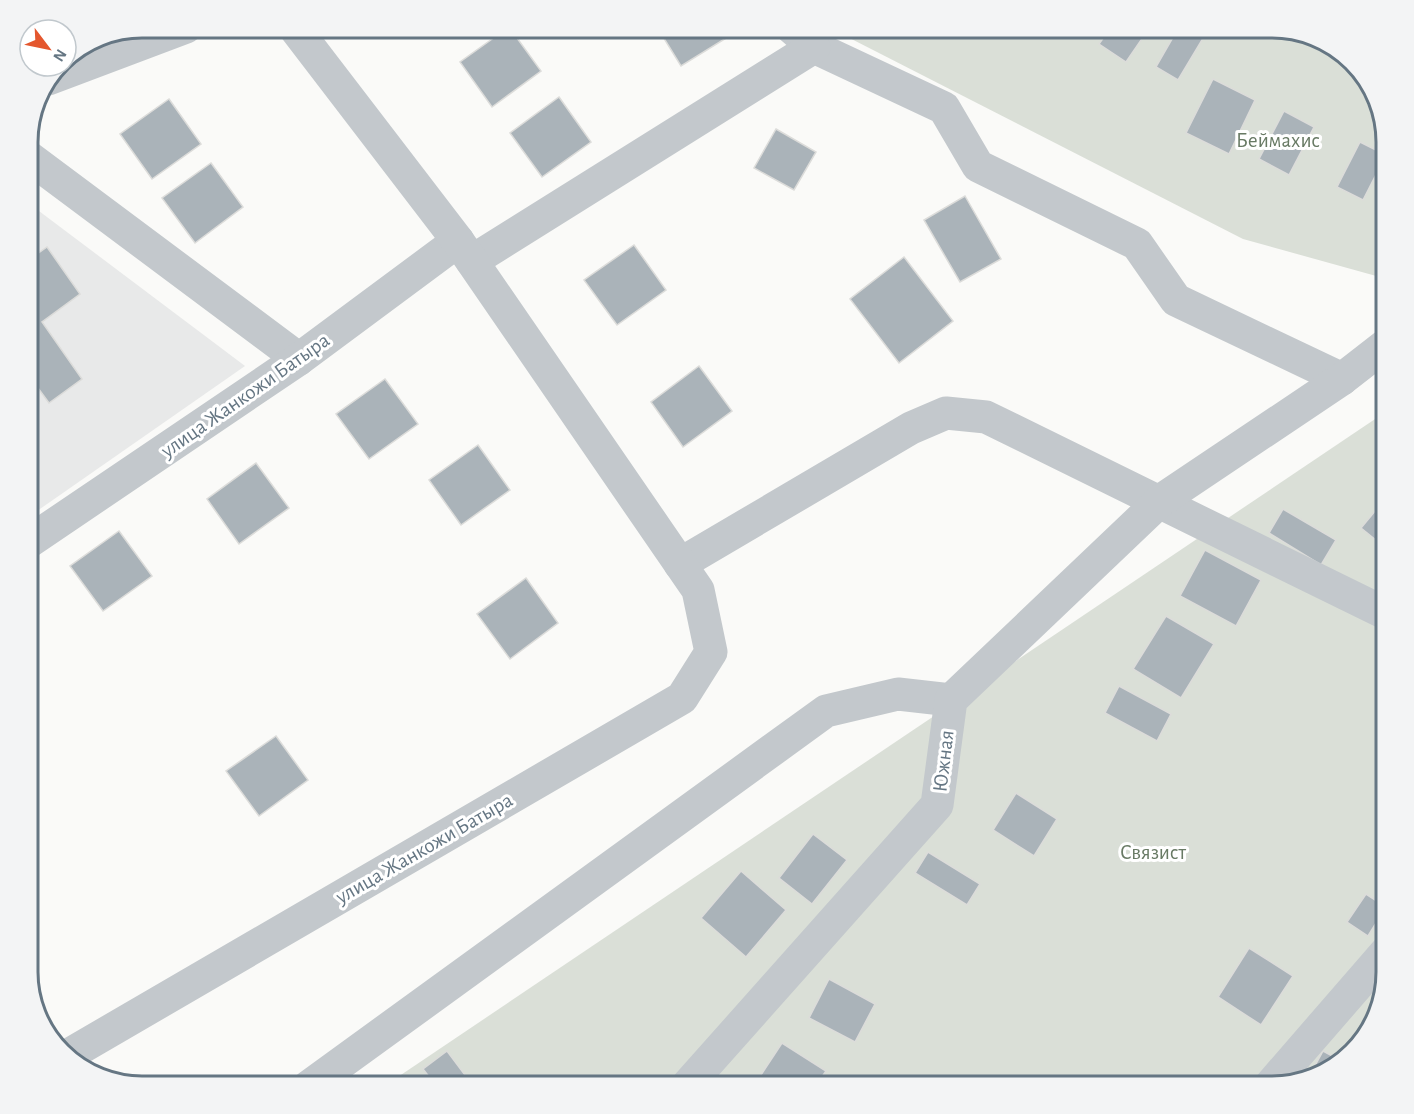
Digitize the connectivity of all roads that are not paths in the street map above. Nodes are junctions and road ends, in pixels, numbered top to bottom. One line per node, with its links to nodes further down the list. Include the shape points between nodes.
1 (157, 38): 5 (street)
2 (302, 38): 7 (street)
3 (801, 38): 7 (street, улица Жанкожи Батыра)
4 (805, 38): 10 (street, via 944,108 978,166 1137,244 1176,300)
5 (64, 73)
6 (38, 164): 9 (street)
7 (465, 251): 9 (street, улица Жанкожи Батыра); 13 (street)
8 (1376, 353): 10 (street, Южная)
9 (299, 359): 12 (street, улица Жанкожи Батыра)
10 (1342, 379): 11 (street, Южная)
11 (1160, 501): 13 (street, via 986,417 946,413 910,428); 14 (street); 15 (street, Южная)
12 (38, 536)
13 (689, 577): 17 (street, улица Жанкожи Батыра, via 711,652 682,698)
14 (1376, 609)
15 (951, 700): 18 (street, via 898,694 826,711); 19 (street, Южная, via 937,805)
16 (1376, 964): 20 (street)
17 (74, 1051)
18 (323, 1076)
19 (696, 1076)
20 (1279, 1076)

